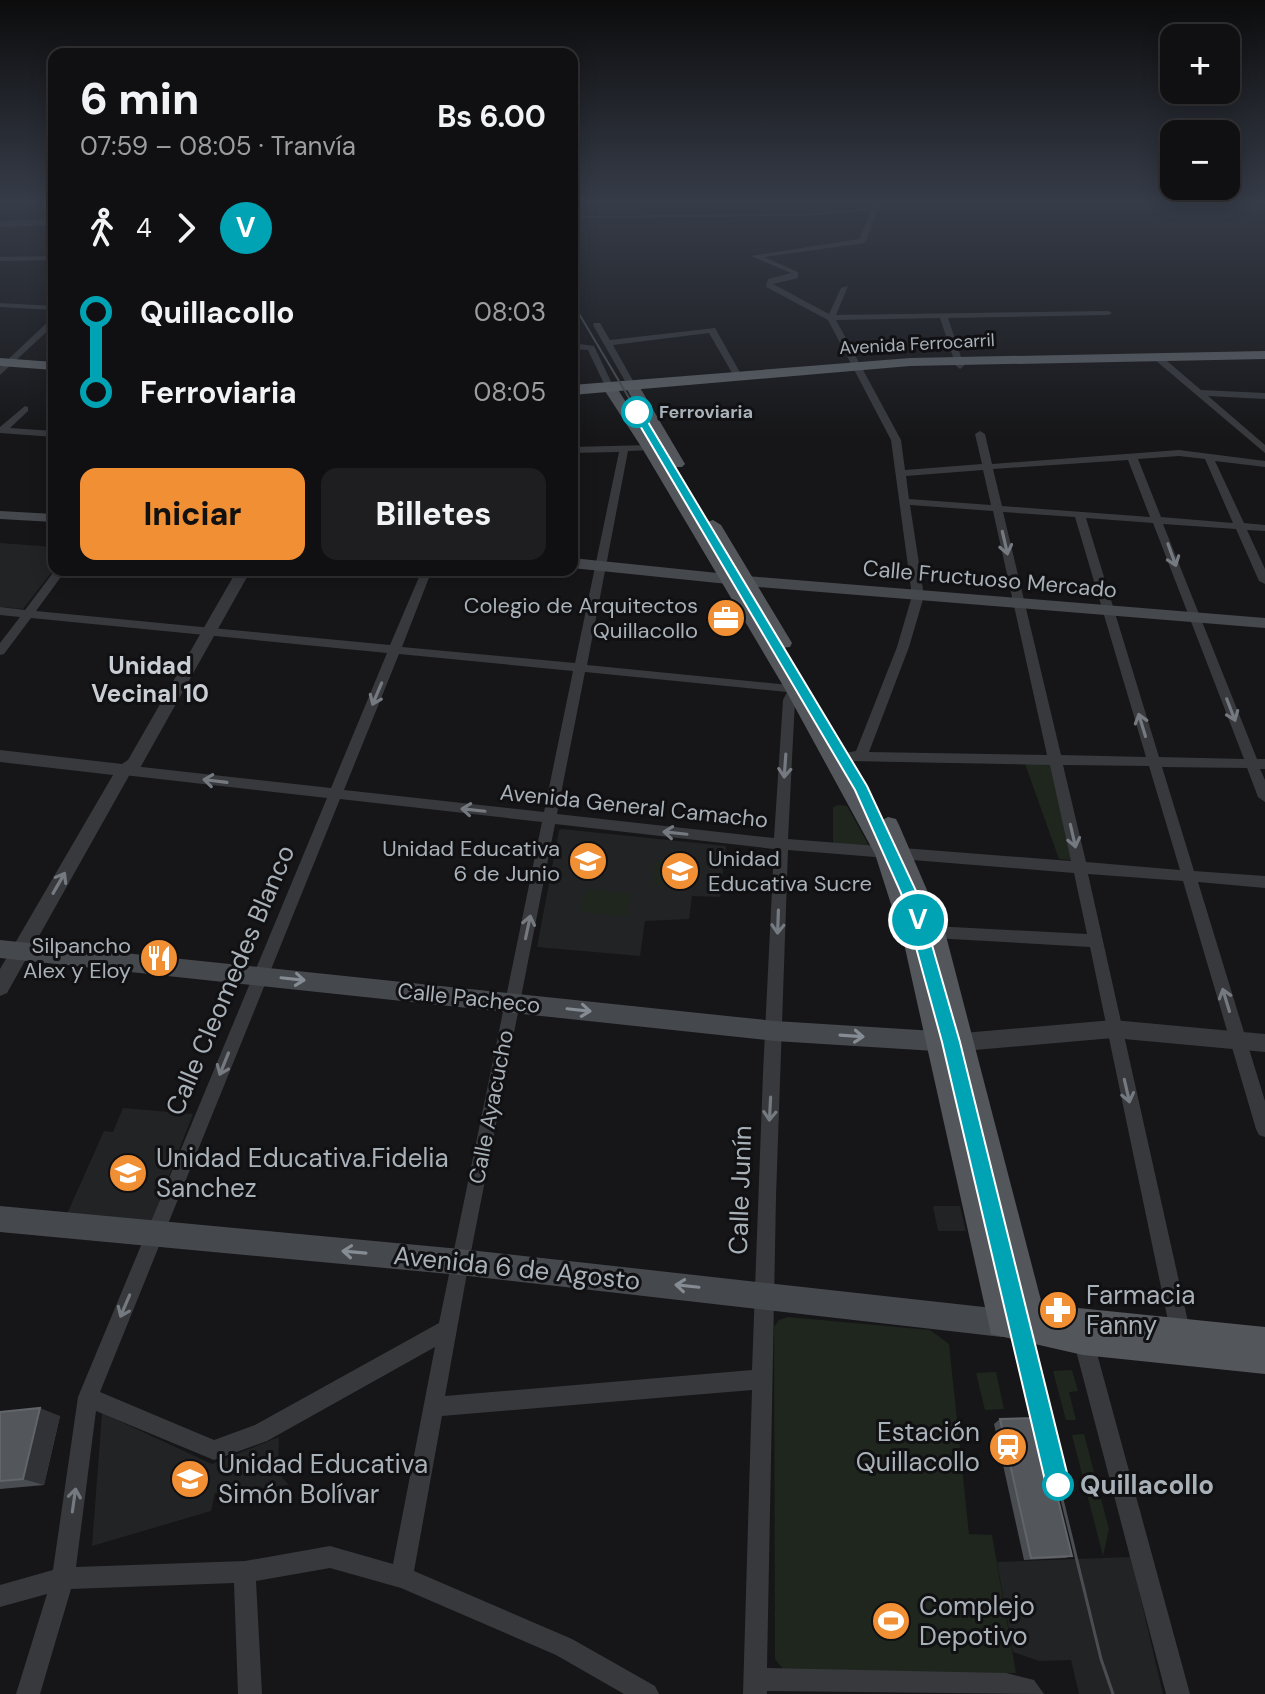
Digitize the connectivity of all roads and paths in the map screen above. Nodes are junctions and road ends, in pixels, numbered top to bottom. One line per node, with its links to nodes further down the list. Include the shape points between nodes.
1 (771, 281): 7 (street, via 769,285)
2 (845, 288): 7 (street)
3 (0, 305): 4 (street)
4 (48, 308)
5 (1108, 313): 6 (street)
6 (943, 316): 7 (street); 14 (street)
7 (831, 318): 17 (street)
8 (597, 325): 10 (street)
9 (48, 326): 15 (street)
10 (607, 343): 18 (street, via 712,330); 19 (street)
11 (578, 347): 20 (street, via 591,348)
12 (1265, 357): 13 (highway, Avenida Ferrocarril)
13 (1159, 359): 14 (highway, Avenida Ferrocarril); 22 (street)
14 (960, 363): 17 (highway, Avenida Ferrocarril)
15 (3, 366): 16 (highway)
16 (48, 368)
17 (858, 369): 18 (highway, Avenida Ferrocarril); 19 (highway, Avenida Ferrocarril); 36 (street, via 893,432)
18 (738, 376): 19 (highway, Avenida Ferrocarril)
19 (633, 388): 20 (highway, Avenida Ferrocarril); 51 (main road)
20 (611, 390): 21 (highway, Avenida Ferrocarril); 28 (main road)
21 (578, 393)
22 (1199, 393): 23 (street); 31 (street)
23 (1265, 396)
24 (25, 409): 25 (street)
25 (1, 430): 26 (street)
26 (48, 434)
27 (980, 434): 35 (street)
28 (650, 448): 29 (street); 51 (main road)
29 (624, 449): 30 (street); 46 (street, Calle Ayacucho)
30 (578, 450)
31 (1265, 450)
32 (1132, 457): 33 (street); 35 (street); 42 (street)
33 (1209, 457): 34 (street); 43 (street)
34 (1265, 464)
35 (987, 467): 36 (street); 38 (street)
36 (901, 473): 37 (street)
37 (905, 502): 38 (street); 53 (street)
38 (997, 510): 40 (street); 54 (street, one-way to 54)
39 (0, 515): 41 (main road)
40 (1080, 516): 42 (street); 55 (street)
41 (48, 518)
42 (1159, 521): 43 (street); 58 (street, one-way to 58)
43 (1239, 526): 44 (street); 52 (street)
44 (1265, 528)
45 (578, 564): 46 (main road, Calle Fructuoso Mercado)
46 (601, 566): 51 (main road, Calle Fructuoso Mercado); 64 (street, Calle Ayacucho)
47 (56, 576): 57 (street)
48 (229, 576): 61 (street)
49 (240, 576): 61 (street)
50 (425, 576): 63 (street, Calle Cleomedes Blanco)
51 (731, 577): 53 (main road, Calle Fructuoso Mercado); 65 (main road); 66 (main road)
52 (1265, 581)
53 (918, 592): 54 (main road, Calle Fructuoso Mercado); 66 (street, via 903,647)
54 (1018, 600): 55 (main road, Calle Fructuoso Mercado); 68 (street)
55 (1106, 607): 58 (main road, Calle Fructuoso Mercado); 69 (street, one-way to 55)
56 (0, 611): 57 (street)
57 (28, 614): 61 (street); 62 (street)
58 (1194, 614): 59 (main road, Calle Fructuoso Mercado); 60 (main road, Calle Fructuoso Mercado); 70 (street, one-way to 70)
59 (1265, 617)
60 (1265, 623)
61 (204, 630): 63 (street); 71 (street, via 134,764)
62 (0, 651)
63 (396, 651): 64 (street); 72 (street, Calle Cleomedes Blanco, one-way to 72)
64 (581, 669): 65 (street); 74 (street, Calle Ayacucho)
65 (795, 689): 75 (street, Calle Junín, one-way to 75, via 789,700); 76 (main road)
66 (855, 755): 68 (street); 76 (main road)
67 (0, 756): 71 (street, Avenida General Camacho)
68 (1056, 760): 69 (street); 77 (street, one-way to 77)
69 (1153, 761): 70 (street); 78 (street)
70 (1258, 764): 73 (street)
71 (124, 770): 72 (street, Avenida General Camacho, one-way to 71); 82 (street, one-way to 71)
72 (335, 795): 74 (street, Avenida General Camacho, one-way to 72); 83 (street, Calle Cleomedes Blanco)
73 (1265, 797)
74 (550, 819): 75 (street, Avenida General Camacho, one-way to 74); 85 (street, Calle Ayacucho, one-way to 74)
75 (780, 844): 76 (street, Avenida General Camacho); 87 (street, Calle Junín, one-way to 87)
76 (894, 854): 77 (street, Avenida General Camacho); 80 (main road); 89 (main road)
77 (1080, 868): 78 (street, Avenida General Camacho); 81 (street)
78 (1188, 876): 79 (street, Avenida General Camacho); 88 (street, one-way to 78)
79 (1265, 882)
80 (933, 932): 81 (street); 89 (main road)
81 (1094, 941): 86 (street)
82 (10, 950): 83 (main road, Calle Pacheco); 84 (street)
83 (261, 975): 85 (main road, Calle Pacheco, one-way to 85); 93 (street, Calle Cleomedes Blanco, one-way to 93)
84 (0, 987)
85 (512, 1003): 87 (main road, Calle Pacheco, one-way to 87); 94 (street, Calle Ayacucho)
86 (1113, 1029): 88 (street); 89 (street); 100 (street, one-way to 100)
87 (775, 1031): 89 (main road, Calle Pacheco, one-way to 89); 95 (street, Calle Junín, one-way to 95)
88 (1238, 1041): 90 (street); 91 (street)
89 (951, 1042): 96 (main road); 97 (main road)
90 (1265, 1043)
91 (1265, 1129)
92 (0, 1219): 93 (main road, Avenida 6 de Agosto)
93 (155, 1234): 94 (main road, Avenida 6 de Agosto, one-way to 93); 104 (street, Calle Cleomedes Blanco, one-way to 104)
94 (460, 1262): 95 (main road, Avenida 6 de Agosto, one-way to 94); 98 (street, Calle Ayacucho)
95 (764, 1294): 96 (main road, Avenida 6 de Agosto); 103 (street, Calle Junín)
96 (1002, 1323): 97 (main road, Avenida 6 de Agosto)
97 (1033, 1327): 99 (main road, Avenida 6 de Agosto)
98 (447, 1329): 104 (street, via 260,1434 214,1450); 105 (street, Calle Ayacucho)
99 (1080, 1331): 100 (main road, Avenida 6 de Agosto); 116 (street)
100 (1182, 1342): 101 (main road); 102 (main road)
101 (1265, 1342)
102 (1265, 1359)
103 (763, 1379): 105 (street); 111 (street, Calle Junín)
104 (88, 1397): 108 (street, Calle Cleomedes Blanco, one-way to 104)
105 (434, 1407): 107 (street, Calle Ayacucho)
106 (245, 1572): 107 (street, via 330,1557); 108 (street); 113 (street)
107 (402, 1577): 110 (street, via 564,1647)
108 (63, 1578): 109 (street); 112 (street, Calle Cleomedes Blanco)
109 (0, 1596)
110 (624, 1687): 114 (street)
111 (756, 1687): 115 (street, via 1006,1685)
112 (28, 1694)
113 (250, 1694)
114 (647, 1694)
115 (1032, 1694)
116 (1178, 1694)

